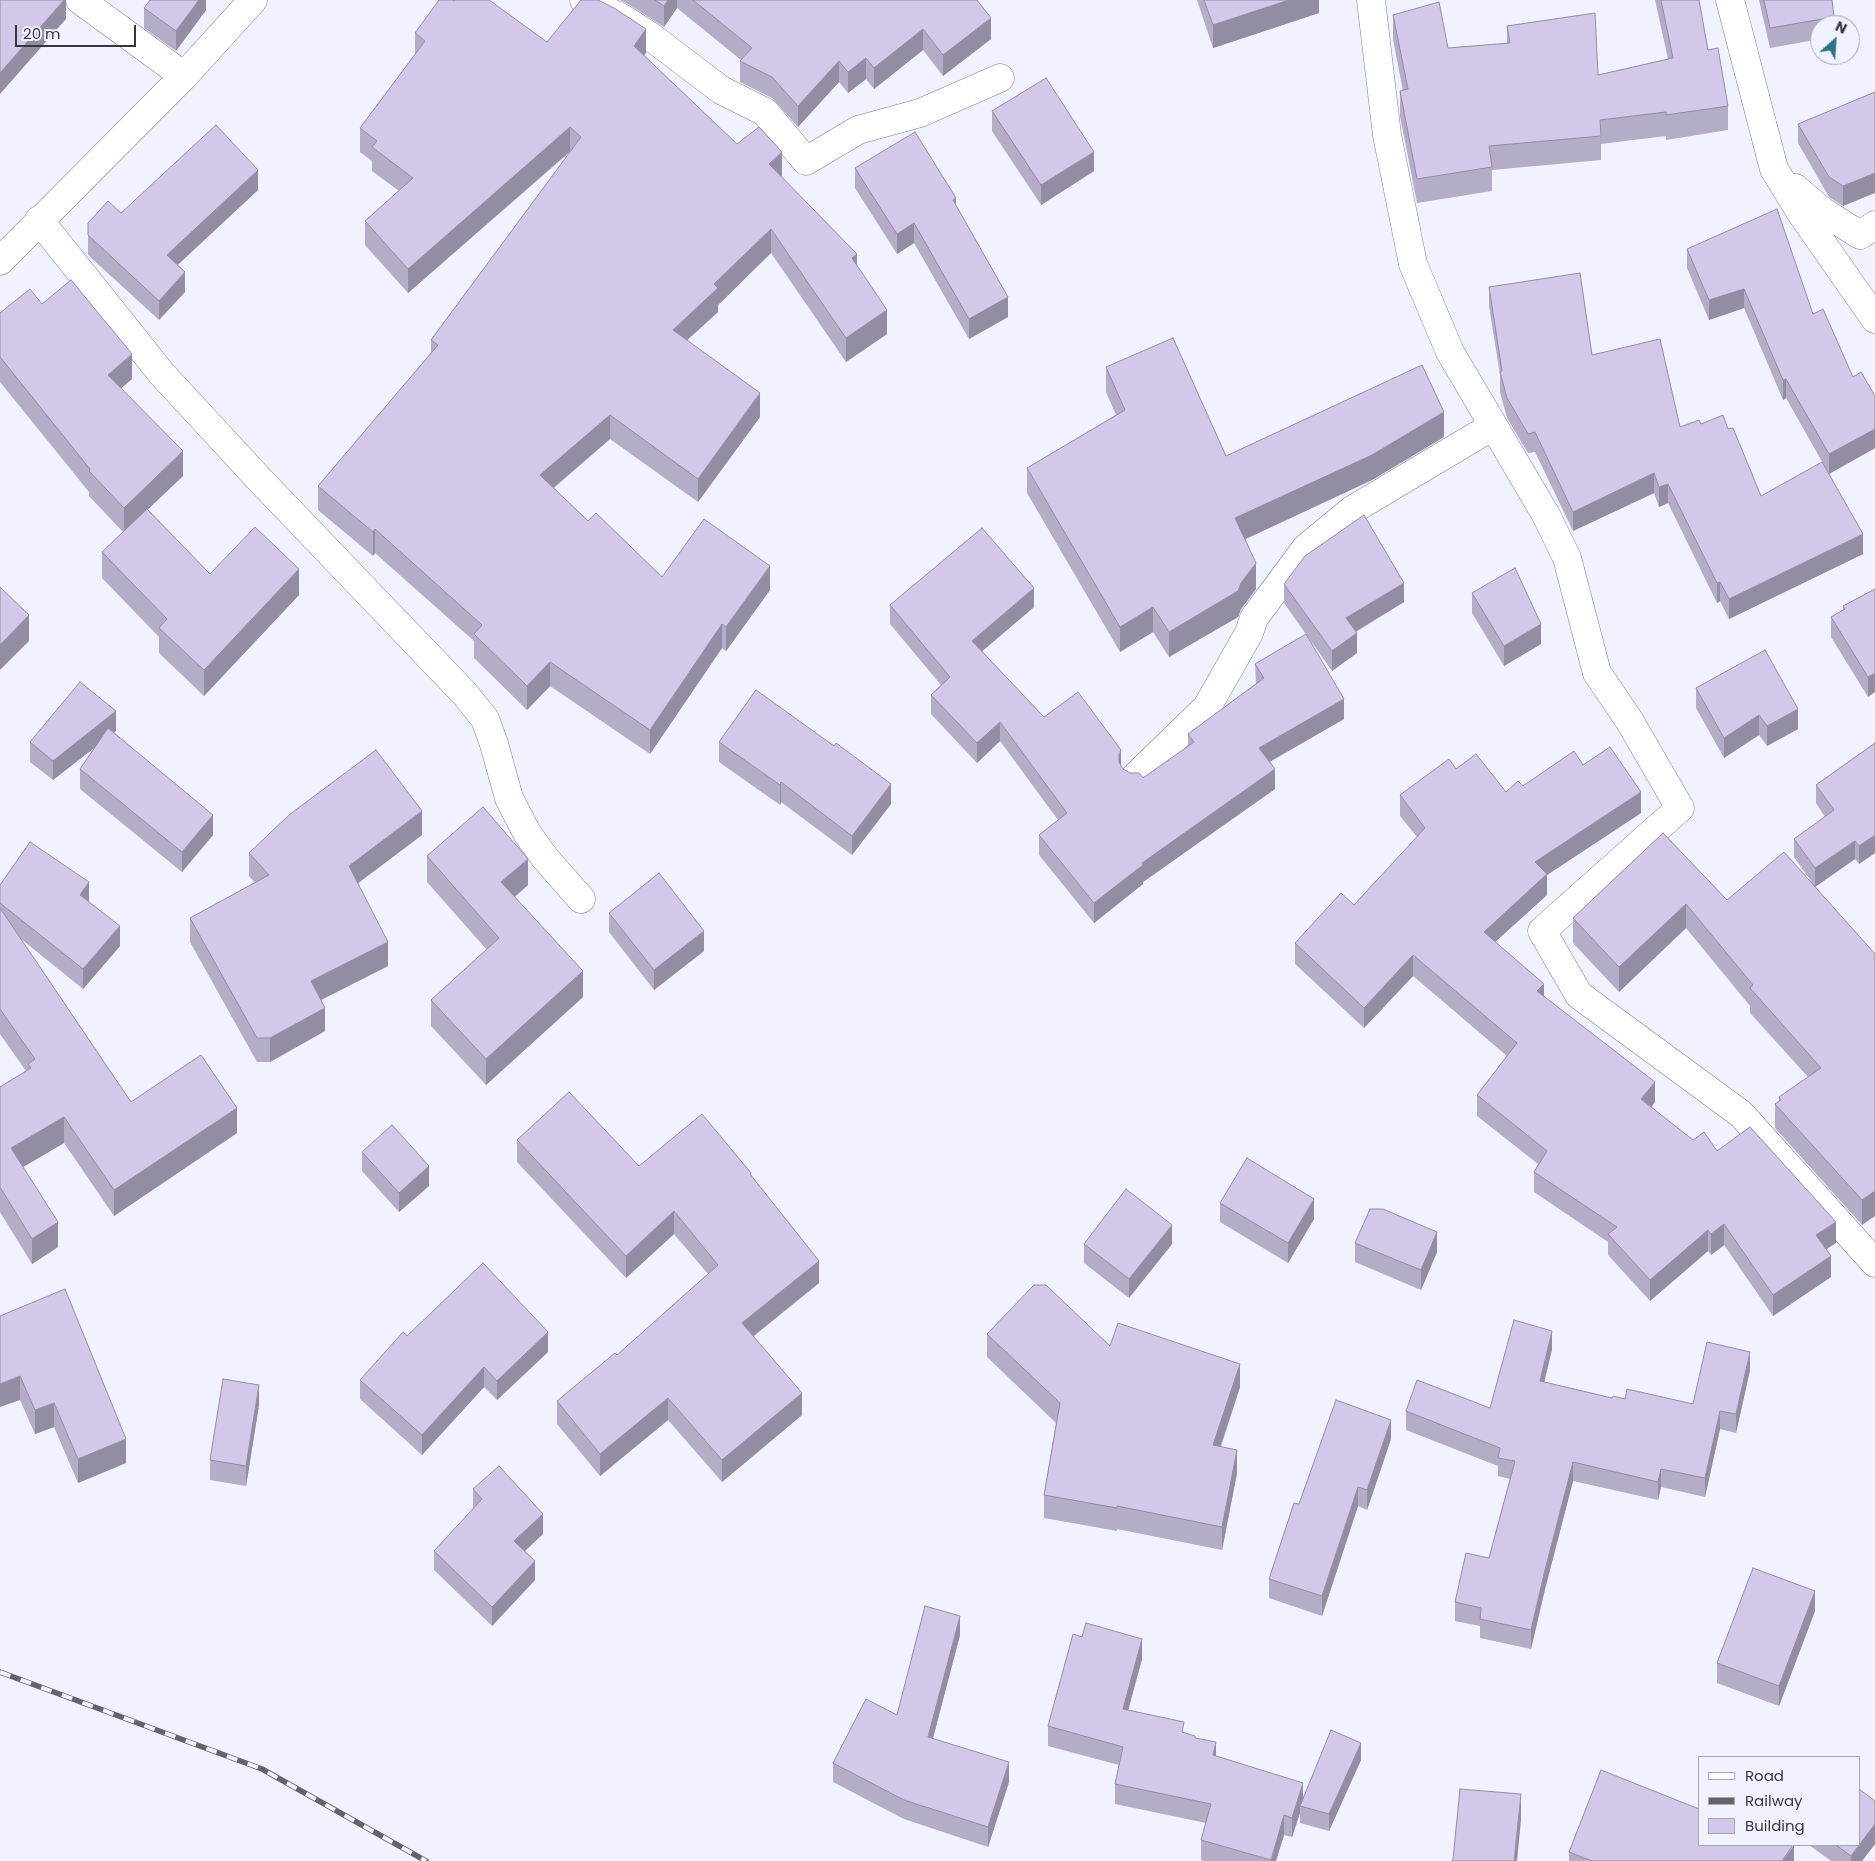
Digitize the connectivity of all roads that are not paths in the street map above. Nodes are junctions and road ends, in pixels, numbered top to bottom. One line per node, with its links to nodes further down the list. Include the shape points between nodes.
1 (80, 0): 6 (street)
2 (253, 0): 6 (street)
3 (584, 0): 7 (street, via 650,36 720,90 766,112 806,161 858,130 920,113)
4 (1371, 0): 13 (street, via 1388,135 1413,264 1450,352)
5 (1730, 0): 8 (street)
6 (184, 76): 9 (street)
7 (1000, 78)
8 (1774, 169): 10 (street, via 1822,211 1860,235); 12 (street)
9 (39, 220): 11 (street); 15 (street, via 162,374 464,693 484,719 510,798 527,833)
10 (1875, 226)
11 (0, 261)
12 (1875, 319)
13 (1493, 426): 14 (street, via 1352,510 1306,548 1254,618 1206,706); 16 (street, via 1546,515 1567,558 1597,673 1630,720 1680,808 1542,931 1580,995 1741,1114)
14 (1134, 778)
15 (581, 899)
16 (1875, 1263)

